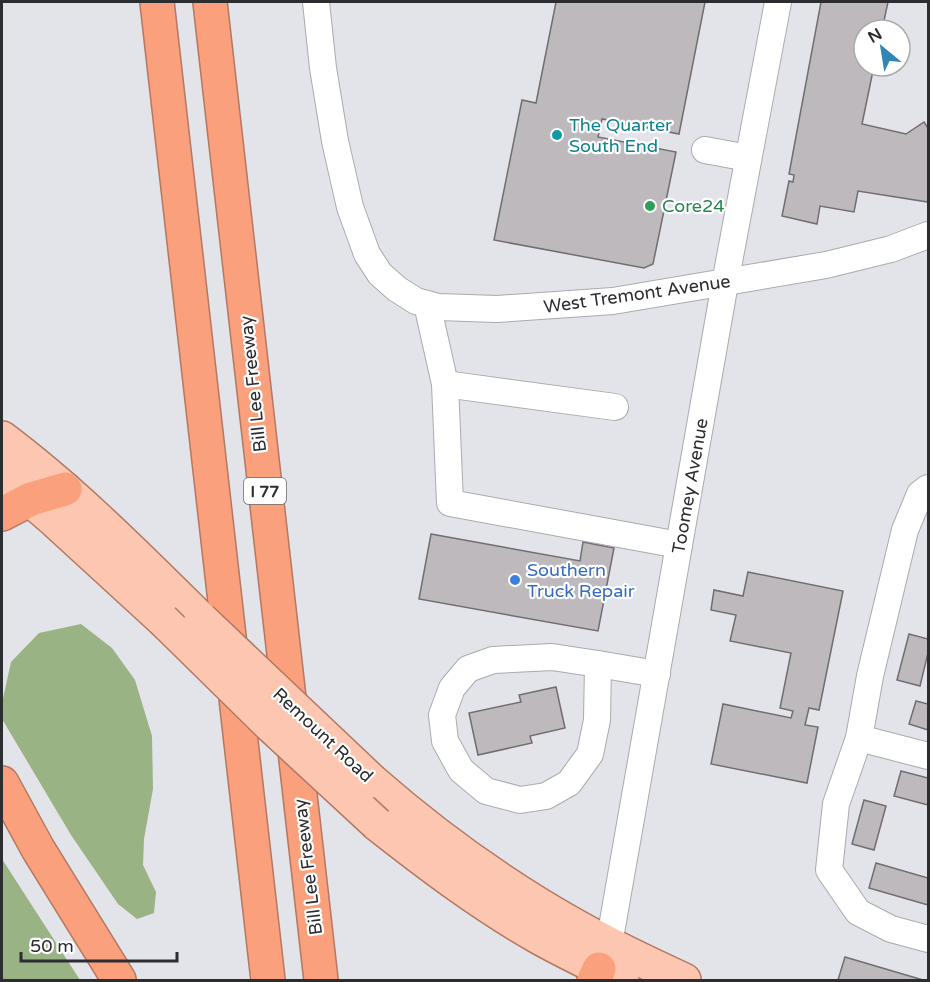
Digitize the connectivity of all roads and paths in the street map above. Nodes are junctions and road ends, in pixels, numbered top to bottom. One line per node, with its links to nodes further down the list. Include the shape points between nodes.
1 (157, 2): 27 (highway)
2 (210, 2): 28 (highway, Bill Lee Freeway / I 77)
3 (316, 2): 9 (street, West Tremont Avenue, via 335,141 350,207 364,245 380,274 397,289)
4 (778, 2): 6 (street, Toomey Avenue)
5 (705, 150): 6 (street)
6 (748, 158): 8 (street, Toomey Avenue)
7 (928, 235): 8 (street, West Tremont Avenue, via 826,265)
8 (725, 283): 9 (street, West Tremont Avenue, via 613,301 543,307 497,309); 18 (street, Toomey Avenue)
9 (428, 304): 10 (street)
10 (445, 384): 11 (street); 18 (street, via 450,503)
11 (615, 407)
12 (2, 438): 15 (main road, Remount Road)
13 (2, 475): 16 (main road, Remount Road)
14 (928, 488): 21 (street, via 920,494 906,530)
15 (65, 489): 16 (highway); 25 (main road, Remount Road, bridge, via 372,781 461,851 555,914)
16 (31, 499): 17 (highway); 25 (main road, Remount Road, bridge, via 377,824 503,915 538,937)
17 (2, 514)
18 (679, 545): 20 (street, Toomey Avenue)
19 (598, 664): 19 (street, via 552,657 493,660 468,669 452,688 442,715 445,741 461,770 486,791 520,800 546,796 569,783 590,754 597,720); 20 (street)
20 (657, 674): 25 (street, Toomey Avenue)
21 (859, 738): 22 (street); 24 (street, via 836,804 829,870 858,912 891,929)
22 (928, 756)
23 (2, 783): 26 (highway)
24 (928, 939)
25 (606, 968): 29 (main road, Remount Road)
26 (119, 981)
27 (268, 981)
28 (321, 981)
29 (684, 981)

